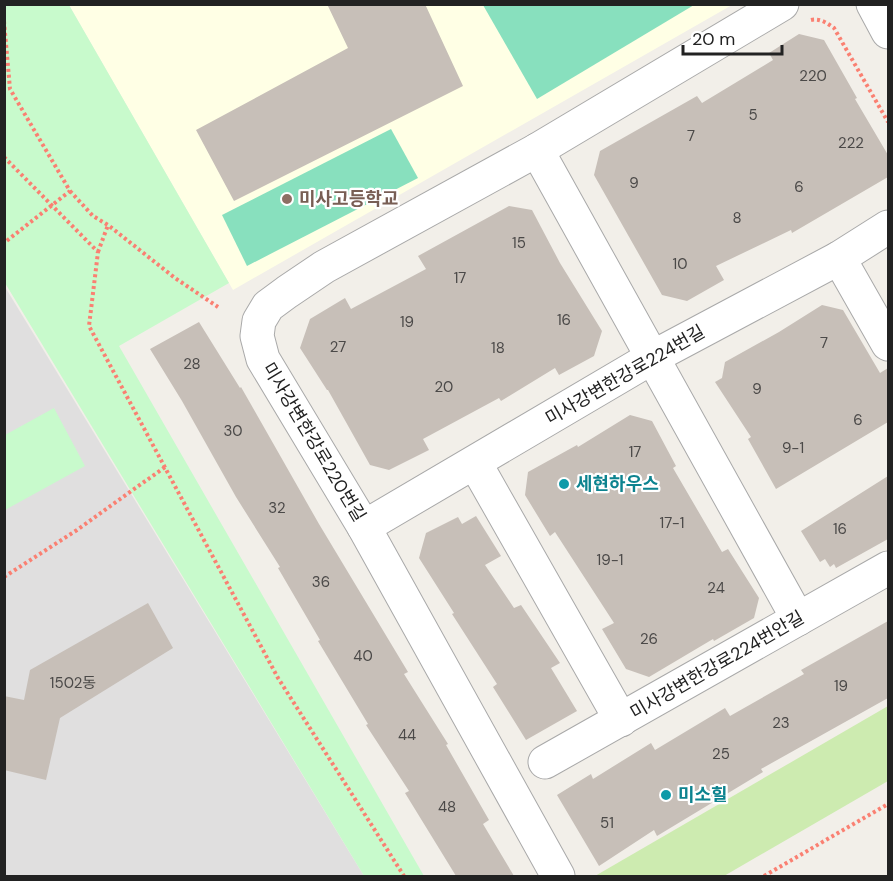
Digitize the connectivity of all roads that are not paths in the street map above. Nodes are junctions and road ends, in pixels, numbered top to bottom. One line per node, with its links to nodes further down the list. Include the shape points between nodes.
1 (873, 4): 3 (street)
2 (795, 13): 4 (street, 미사강변한강로220번길)
3 (888, 32)
4 (537, 150): 8 (street); 10 (street, 미사강변한강로220번길, via 324,267 268,306 258,321 263,359)
5 (888, 227): 6 (street, 미사강변한강로224번길)
6 (839, 258): 7 (street); 8 (street, 미사강변한강로224번길)
7 (888, 344)
8 (653, 357): 9 (street, 미사강변한강로224번길); 12 (street)
9 (475, 463): 10 (street, 미사강변한강로224번길); 13 (street)
10 (364, 526): 15 (street, 미사강변한강로220번길)
11 (888, 568): 12 (street, 미사강변한강로224번안길)
12 (798, 619): 13 (street, 미사강변한강로224번안길)
13 (621, 720): 14 (street, 미사강변한강로224번안길)
14 (545, 762)
15 (558, 876)

